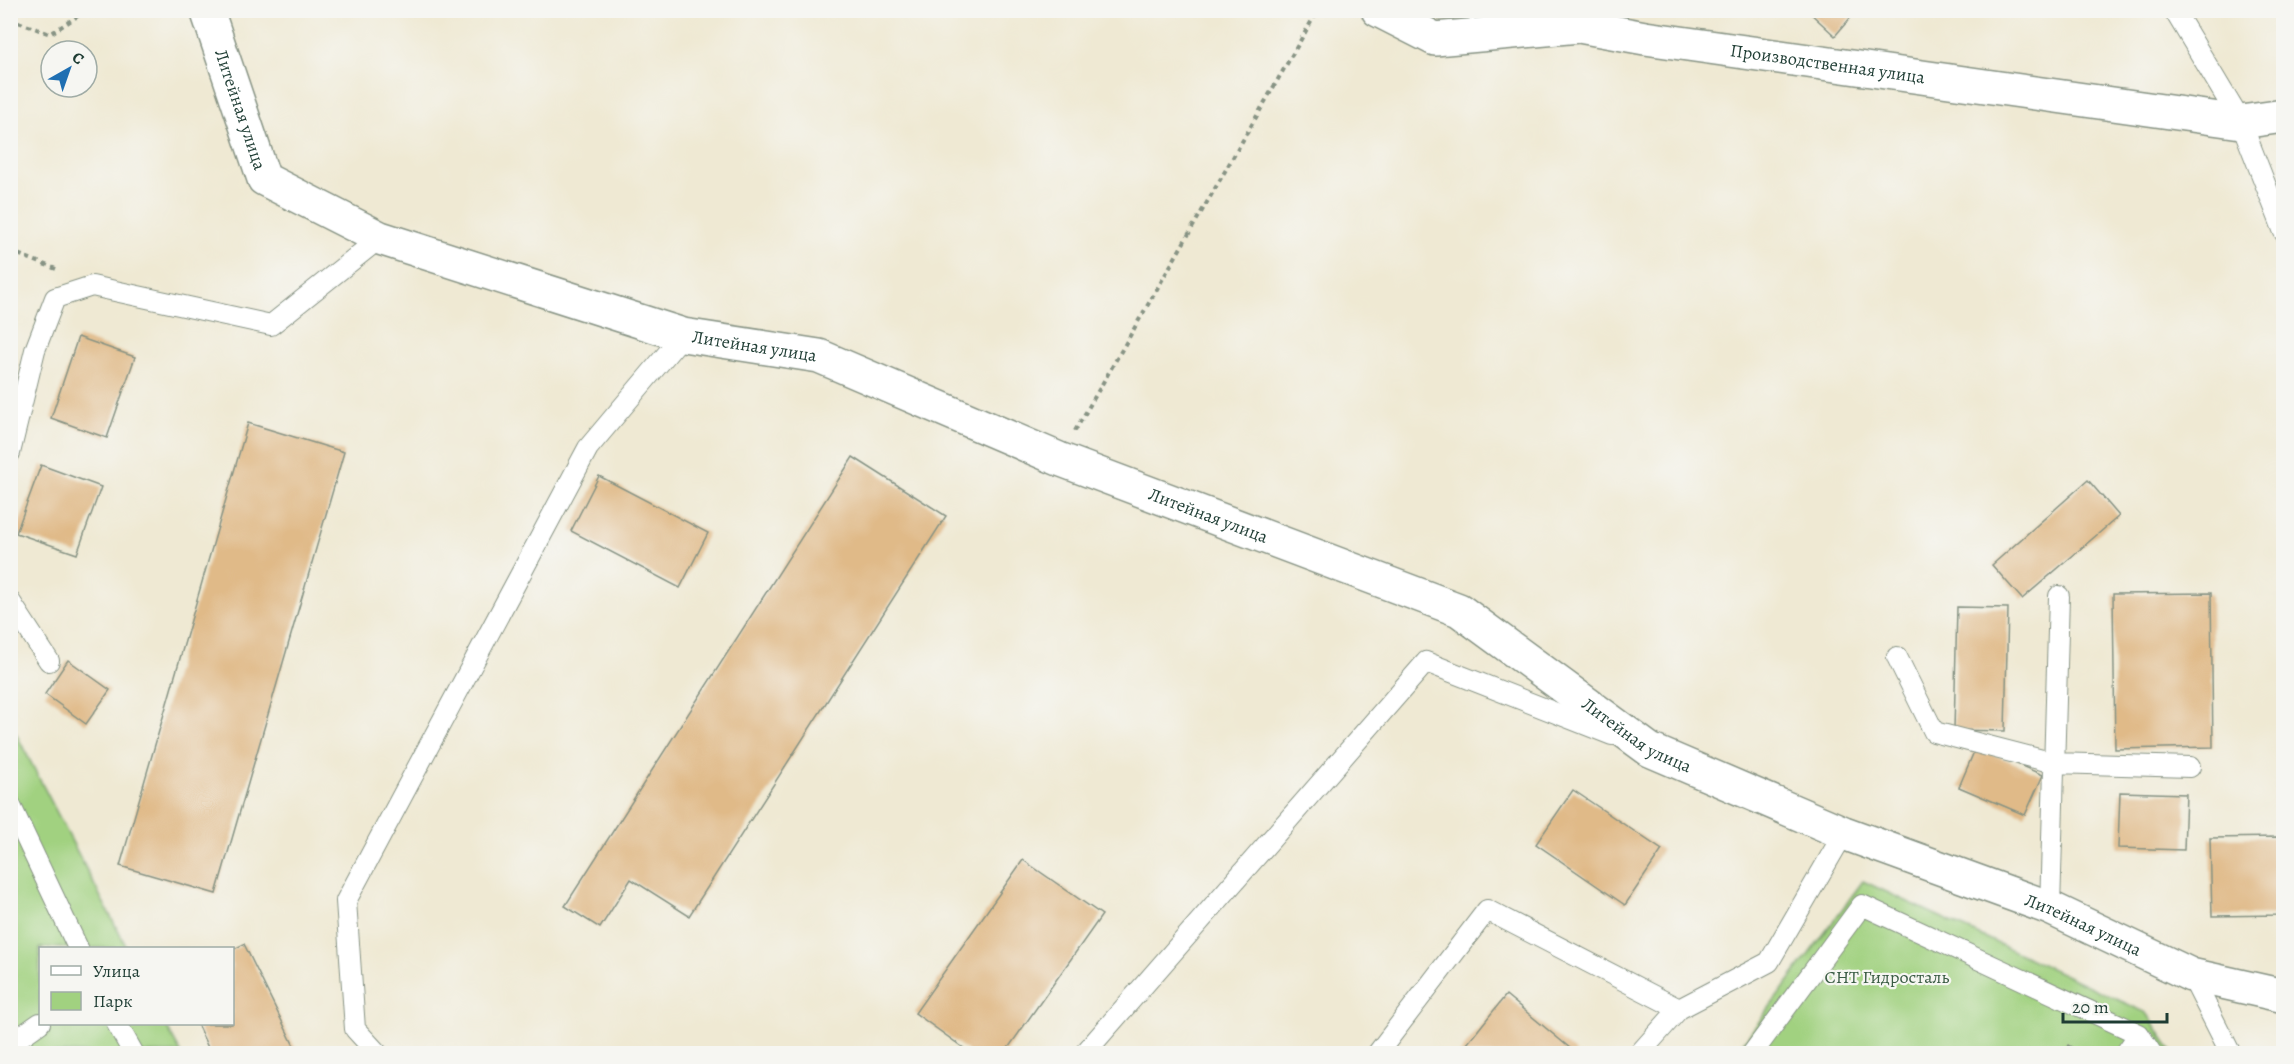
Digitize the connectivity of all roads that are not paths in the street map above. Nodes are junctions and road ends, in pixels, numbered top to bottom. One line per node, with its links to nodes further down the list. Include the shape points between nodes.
1 (207, 10): 8 (street, Литейная улица, via 264,179)
2 (1377, 10): 4 (street, Производственная улица, via 1435,39)
3 (2174, 10): 6 (lane)
4 (1568, 18): 6 (street, Производственная улица, via 1645,38)
5 (2283, 116): 6 (street, Производственная улица)
6 (2241, 122): 7 (lane)
7 (2283, 232)
8 (380, 238): 9 (street, Литейная улица); 10 (lane, via 271,325 92,286 55,298 35,350)
9 (683, 335): 15 (street, Литейная улица, via 819,356 1059,459 1460,610); 30 (lane, via 588,448 346,901 355,1029)
10 (10, 453)
11 (2059, 596): 16 (lane)
12 (10, 601): 14 (lane)
13 (1897, 657): 16 (lane, via 1934,732)
14 (49, 661)
15 (1650, 750): 19 (street, Литейная улица); 31 (lane, via 1426,662)
16 (2054, 762): 17 (lane); 20 (lane)
17 (2190, 767)
18 (10, 804): 21 (lane)
19 (1844, 833): 20 (street, Литейная улица); 24 (lane, via 1769,962)
20 (2050, 908): 22 (street, Литейная улица)
21 (78, 947)
22 (2191, 975): 23 (street, Литейная улица); 37 (lane)
23 (2283, 996)
24 (1679, 1009): 32 (lane, via 1487,910); 33 (lane)
25 (39, 1024): 28 (lane)
26 (118, 1025): 29 (lane)
27 (2139, 1034): 34 (lane, via 1862,905); 35 (lane); 36 (lane)
28 (10, 1044)
29 (134, 1053)
30 (378, 1053)
31 (1084, 1053)
32 (1377, 1053)
33 (1639, 1053)
34 (1752, 1053)
35 (2125, 1053)
36 (2152, 1053)
37 (2231, 1053)

